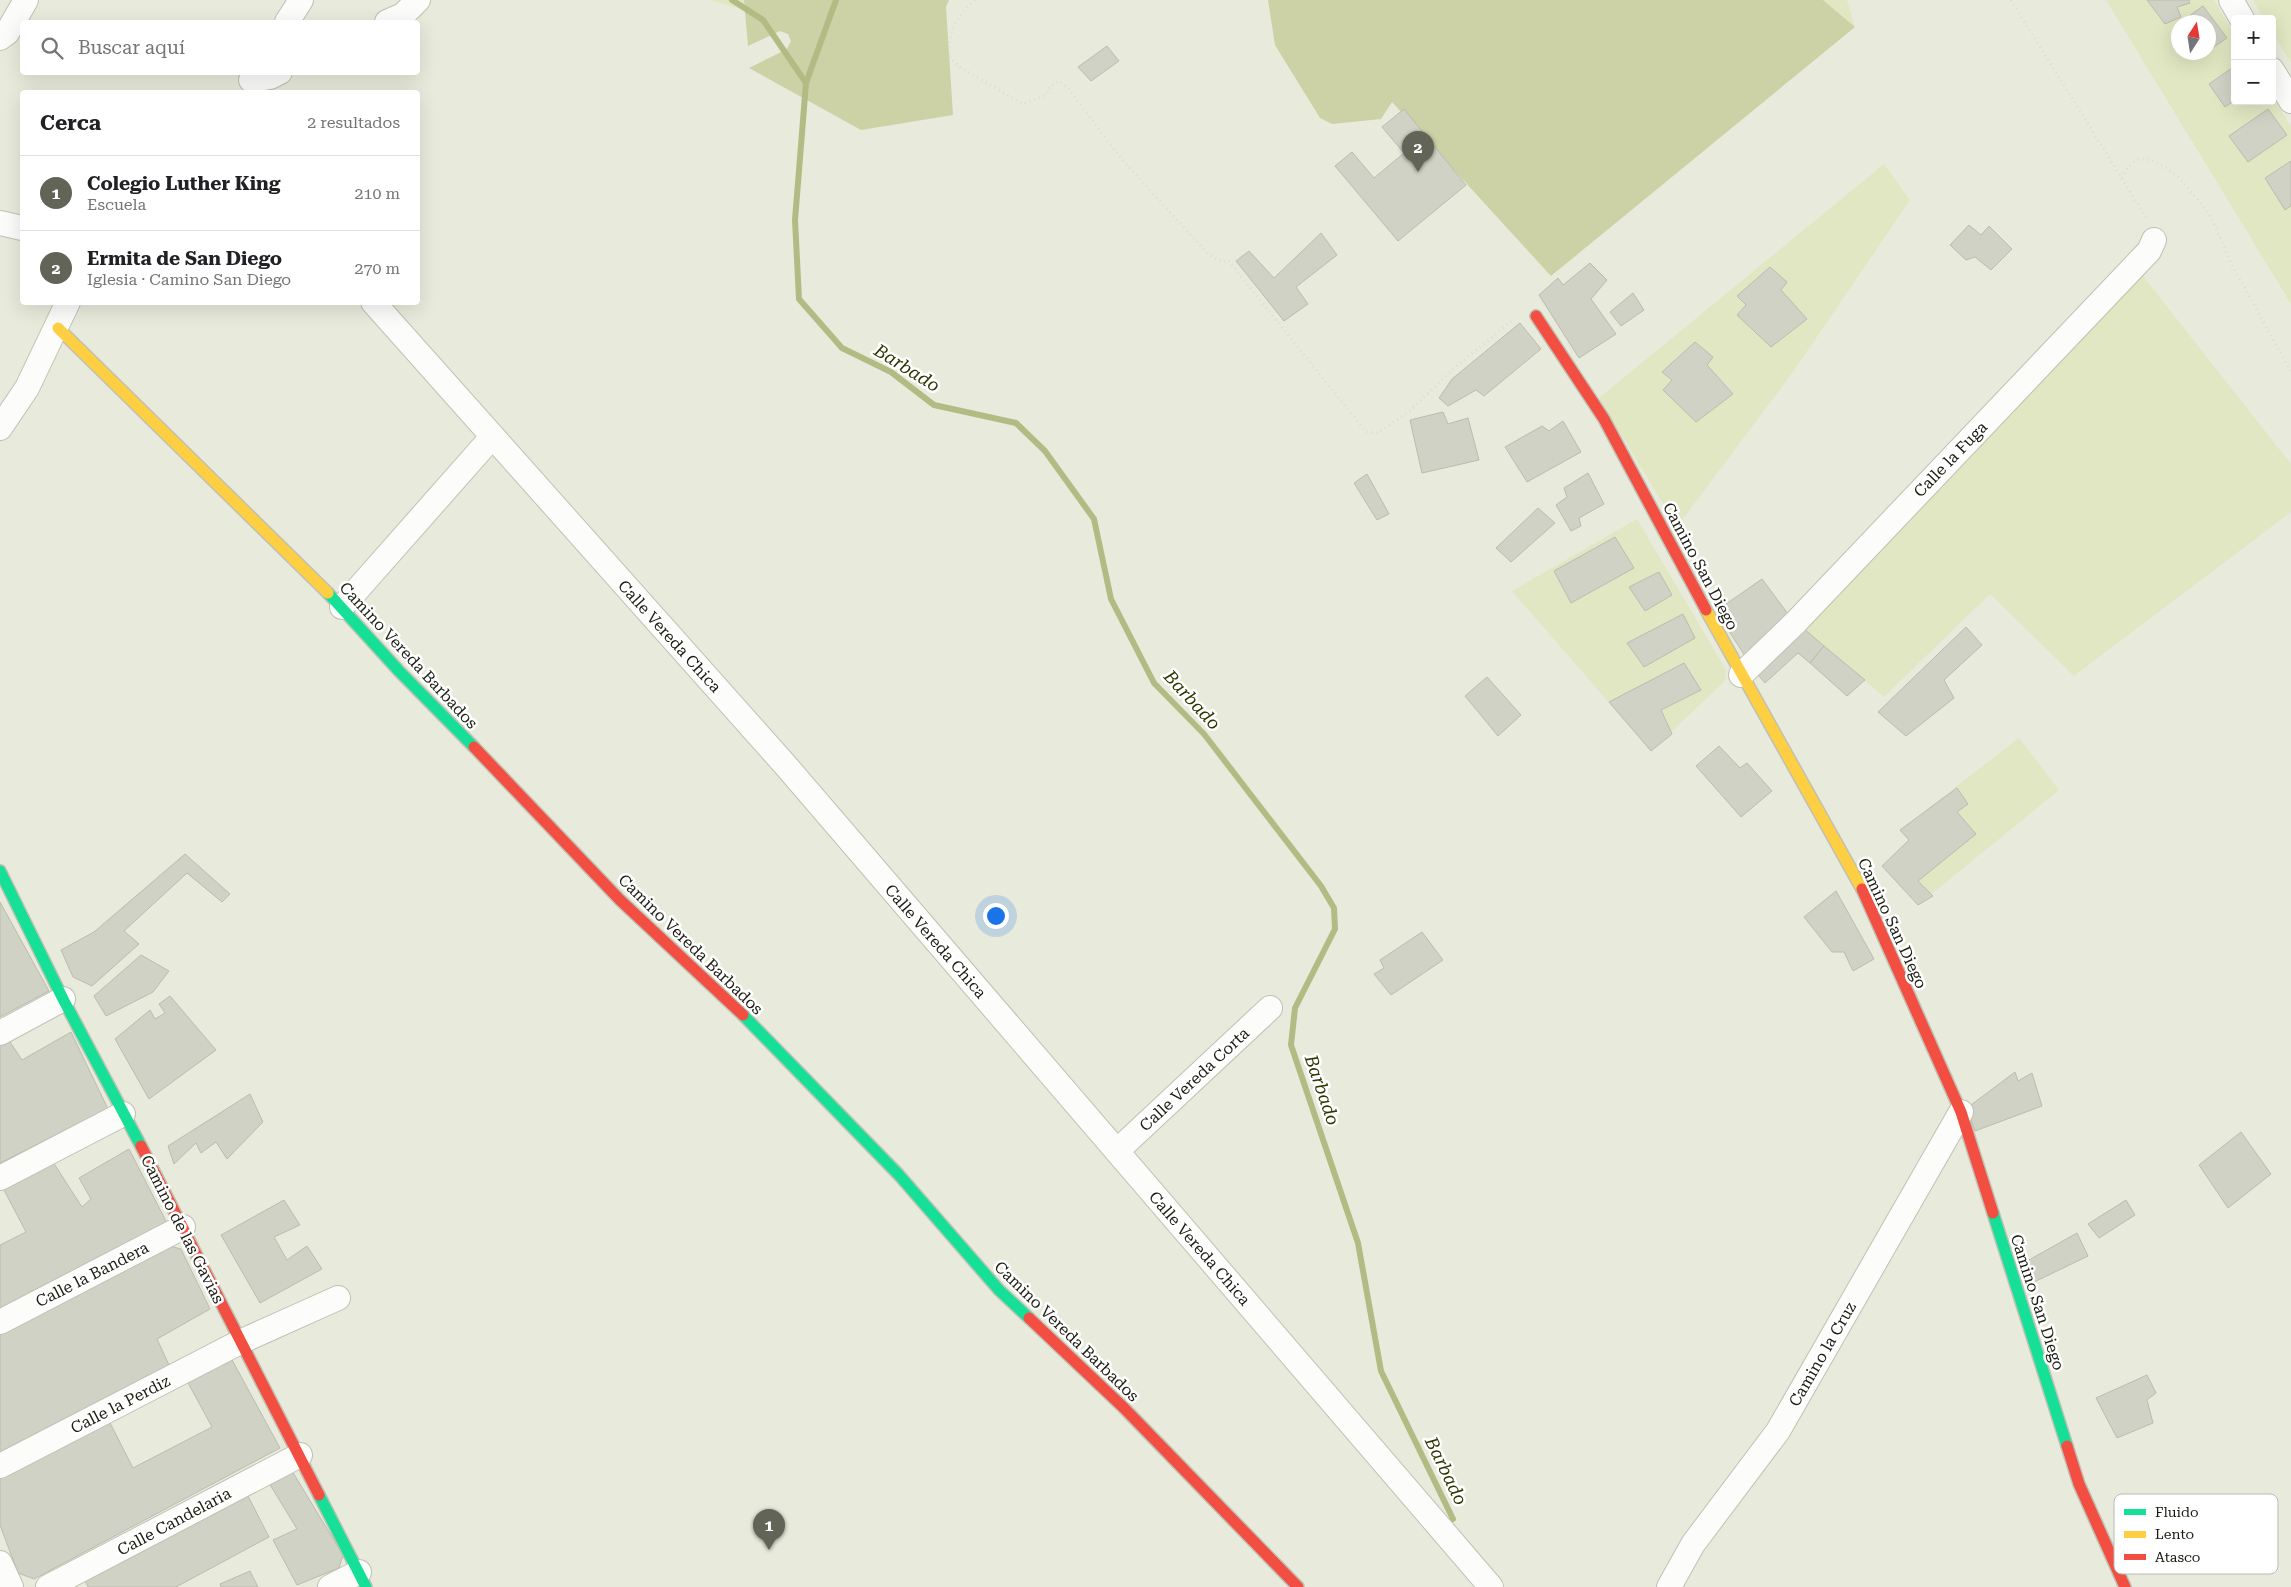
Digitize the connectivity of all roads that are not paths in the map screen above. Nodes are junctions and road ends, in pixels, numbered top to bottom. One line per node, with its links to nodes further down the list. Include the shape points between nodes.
1 (26, 0): 8 (street)
2 (301, 0): 6 (street)
3 (418, 0): 7 (street, via 403,15)
4 (2231, 0): 5 (street)
5 (2240, 15)
6 (288, 20)
7 (392, 20)
8 (0, 38)
9 (274, 75): 11 (street)
10 (2276, 77): 12 (street)
11 (248, 82)
12 (2291, 101)
13 (0, 223): 14 (street)
14 (20, 228)
15 (2154, 240): 23 (street, Calle la Fuga, via 2149,251 1796,622)
16 (67, 305): 19 (street)
17 (376, 305): 21 (street, Calle Vereda Chica)
18 (1536, 316): 23 (street, Camino San Diego, via 1604,419)
19 (58, 328): 20 (street, via 27,388); 22 (street, Camino Vereda Barbados)
20 (0, 428)
21 (492, 438): 22 (street); 30 (street, Calle Vereda Chica, via 788,767)
22 (342, 607): 46 (street, Camino Vereda Barbados, via 399,671 620,900 765,1036 899,1175 998,1290 1124,1408)
23 (1741, 675): 28 (street, Camino San Diego, via 1863,890)
24 (2, 883): 25 (street, Camino de las Gavias)
25 (63, 999): 27 (street); 29 (street, Camino de las Gavias)
26 (1270, 1008): 30 (street, Calle Vereda Corta)
27 (0, 1033)
28 (1960, 1112): 38 (street, Camino San Diego, via 2079,1484); 47 (street, Camino la Cruz, via 1778,1431 1693,1544)
29 (123, 1114): 31 (street); 32 (street, Camino de las Gavias)
30 (1117, 1151): 42 (street, Calle Vereda Chica)
31 (0, 1178)
32 (183, 1227): 34 (street, Calle la Bandera); 35 (street, Camino de las Gavias)
33 (338, 1298): 35 (street, Calle la Perdiz)
34 (0, 1322)
35 (240, 1342): 36 (street, Camino de las Gavias); 37 (street, Calle la Perdiz)
36 (300, 1456): 41 (street, Camino de las Gavias); 44 (street, Calle Candelaria)
37 (0, 1466)
38 (2114, 1562)
39 (0, 1563): 43 (street)
40 (2119, 1574): 48 (street, Camino San Diego)
41 (363, 1580): 45 (street)
42 (1487, 1585)
43 (11, 1587)
44 (48, 1587)
45 (330, 1587)
46 (1298, 1587)
47 (1669, 1587)
48 (2125, 1587)

